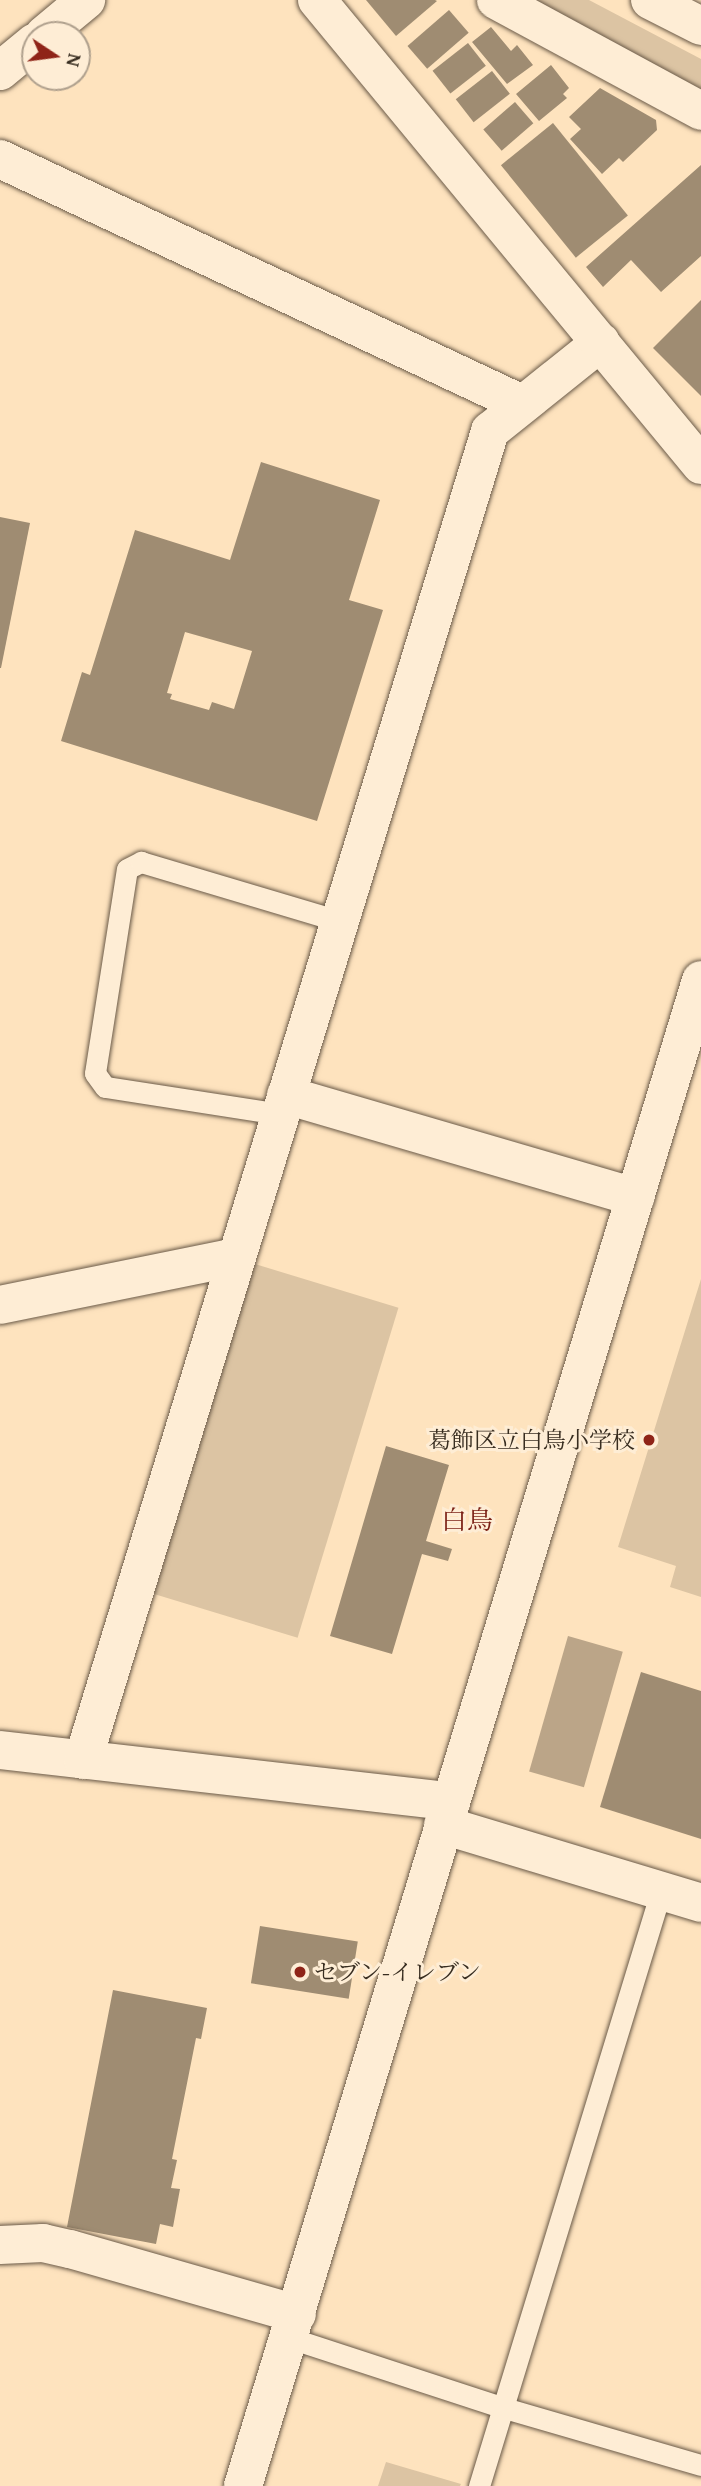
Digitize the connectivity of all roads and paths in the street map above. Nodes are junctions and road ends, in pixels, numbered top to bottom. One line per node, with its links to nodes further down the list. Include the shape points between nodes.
1 (86, 0): 5 (street)
2 (317, 0): 11 (street)
3 (496, 0): 9 (street)
4 (650, 0): 6 (street)
5 (61, 21)
6 (701, 26)
7 (21, 54): 8 (street)
8 (0, 71)
9 (701, 111)
10 (0, 159): 12 (street)
11 (601, 342): 12 (street); 13 (street)
12 (522, 404): 14 (street, via 490,431)
13 (701, 465)
14 (339, 920): 16 (street); 16 (lane, via 141,862 127,869 95,1073 105,1087)
15 (701, 980): 17 (street)
16 (283, 1104): 17 (street); 18 (street)
17 (635, 1197): 22 (street)
18 (235, 1258): 19 (street); 21 (street)
19 (0, 1305)
20 (0, 1750): 21 (street)
21 (83, 1760): 22 (street)
22 (447, 1813): 23 (street); 26 (street)
23 (662, 1891): 24 (street); 27 (lane)
24 (701, 1903)
25 (0, 2245): 26 (street, via 43,2243 70,2249)
26 (293, 2326): 27 (lane); 29 (street)
27 (501, 2407): 28 (lane); 30 (lane)
28 (701, 2465)
29 (243, 2486)
30 (479, 2486)

